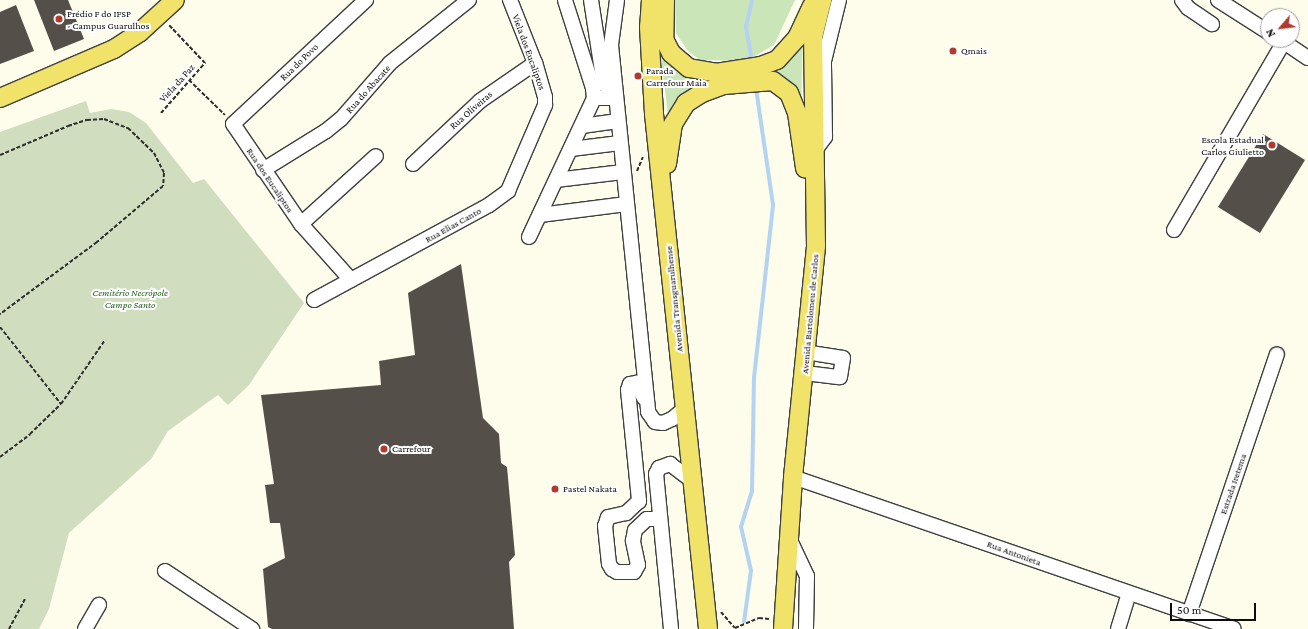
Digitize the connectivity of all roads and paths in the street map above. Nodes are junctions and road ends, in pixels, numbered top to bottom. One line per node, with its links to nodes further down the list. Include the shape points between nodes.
1 (175, 0): 16 (main road)
2 (366, 0): 30 (street, Rua do Povo)
3 (469, 0): 39 (street, Rua do Abacate, via 390,64 341,119)
4 (510, 0): 22 (street, Viela dos Eucaliptos)
5 (564, 0): 25 (street)
6 (591, 0): 26 (street, via 604,84)
7 (617, 0): 26 (street, via 611,45)
8 (651, 0): 44 (main road, Avenida Transguarulhense, via 651,72)
9 (665, 0): 10 (main road, via 664,39 671,53 689,68 716,73 760,66 777,60 797,38)
10 (815, 0)
11 (822, 0): 35 (main road, Avenida Bartolomeu de Carlos, via 813,37)
12 (839, 0): 35 (street, via 824,61 825,137)
13 (1182, 0): 17 (street, via 1188,8)
14 (1218, 0): 15 (street)
15 (1236, 4): 18 (street)
16 (160, 14): 23 (path, Viela da Paz, via 205,63); 24 (main road, via 140,32 114,49)
17 (1212, 24)
18 (1260, 25)
19 (1278, 48): 46 (street)
20 (1293, 48): 21 (street)
21 (1308, 58)
22 (535, 63): 27 (street, Viela dos Eucaliptos, via 544,90); 38 (street, Rua Oliveiras, via 480,101)
23 (189, 80): 28 (path, Viela da Paz); 30 (path)
24 (0, 98)
25 (594, 98): 26 (street); 31 (street)
26 (616, 98): 29 (street)
27 (545, 105): 49 (street, Rua Elias Canto, via 508,191 489,205)
28 (161, 113)
29 (618, 121): 31 (street); 32 (street)
30 (233, 124): 39 (street, Rua dos Eucaliptos)
31 (582, 126): 33 (street)
32 (620, 143): 33 (street); 40 (street)
33 (571, 149): 41 (street)
34 (645, 151): 40 (path, via 640,167)
35 (814, 152): 48 (main road, Avenida Bartolomeu de Carlos)
36 (0, 155): 51 (path, via 68,126 87,120 104,119 128,128 154,153 164,173 163,186 97,242)
37 (376, 156): 45 (street)
38 (412, 164)
39 (262, 170): 45 (street, Rua dos Eucaliptos)
40 (629, 173): 41 (street); 42 (street)
41 (556, 180): 43 (street)
42 (626, 204): 43 (street); 59 (street)
43 (540, 215): 47 (street)
44 (666, 223): 48 (main road, via 667,163 676,116 686,103 702,93 724,85 773,81 789,93 797,113); 58 (main road, Avenida Transguarulhense)
45 (301, 224): 49 (street, Rua dos Eucaliptos)
46 (1174, 230)
47 (529, 237)
48 (816, 246): 54 (main road, Avenida Bartolomeu de Carlos)
49 (351, 280): 50 (street, Rua Elias Canto)
50 (314, 300)
51 (0, 314)
52 (0, 327): 57 (path)
53 (105, 340): 57 (path)
54 (807, 352): 56 (main road, Avenida Bartolomeu de Carlos); 56 (street, via 843,358 840,377)
55 (1276, 354): 70 (street, Estrada Iretema)
56 (805, 373): 61 (main road, Avenida Bartolomeu de Carlos)
57 (61, 404): 60 (path, via 30,434)
58 (685, 408): 59 (street, via 663,423 656,422); 62 (main road, Avenida Transguarulhense)
59 (648, 412): 63 (street, via 637,382 630,384 628,390 639,501 626,512 613,514 605,526 609,564 612,569 617,572 634,572 638,565 633,541 635,530 647,519)
60 (0, 456)
61 (793, 477): 64 (main road, Avenida Bartolomeu de Carlos); 66 (street, Rua Antonieta)
62 (691, 480): 63 (street, via 670,464 659,468 656,480); 68 (main road, Avenida Transguarulhense)
63 (660, 519): 75 (street)
64 (789, 538): 71 (main road, Avenida Bartolomeu de Carlos); 78 (street, via 807,576)
65 (164, 571): 74 (street)
66 (1129, 594): 70 (street, Rua Antonieta); 79 (street)
67 (25, 599): 72 (path)
68 (711, 603): 71 (path, via 735,628 759,618); 76 (main road); 77 (main road)
69 (99, 605): 73 (street)
70 (1190, 614): 80 (street, Rua Antonieta)
71 (783, 624)
72 (9, 629)
73 (86, 629)
74 (252, 629)
75 (671, 629)
76 (703, 629)
77 (708, 629)
78 (806, 629)
79 (1118, 629)
80 (1234, 629)

